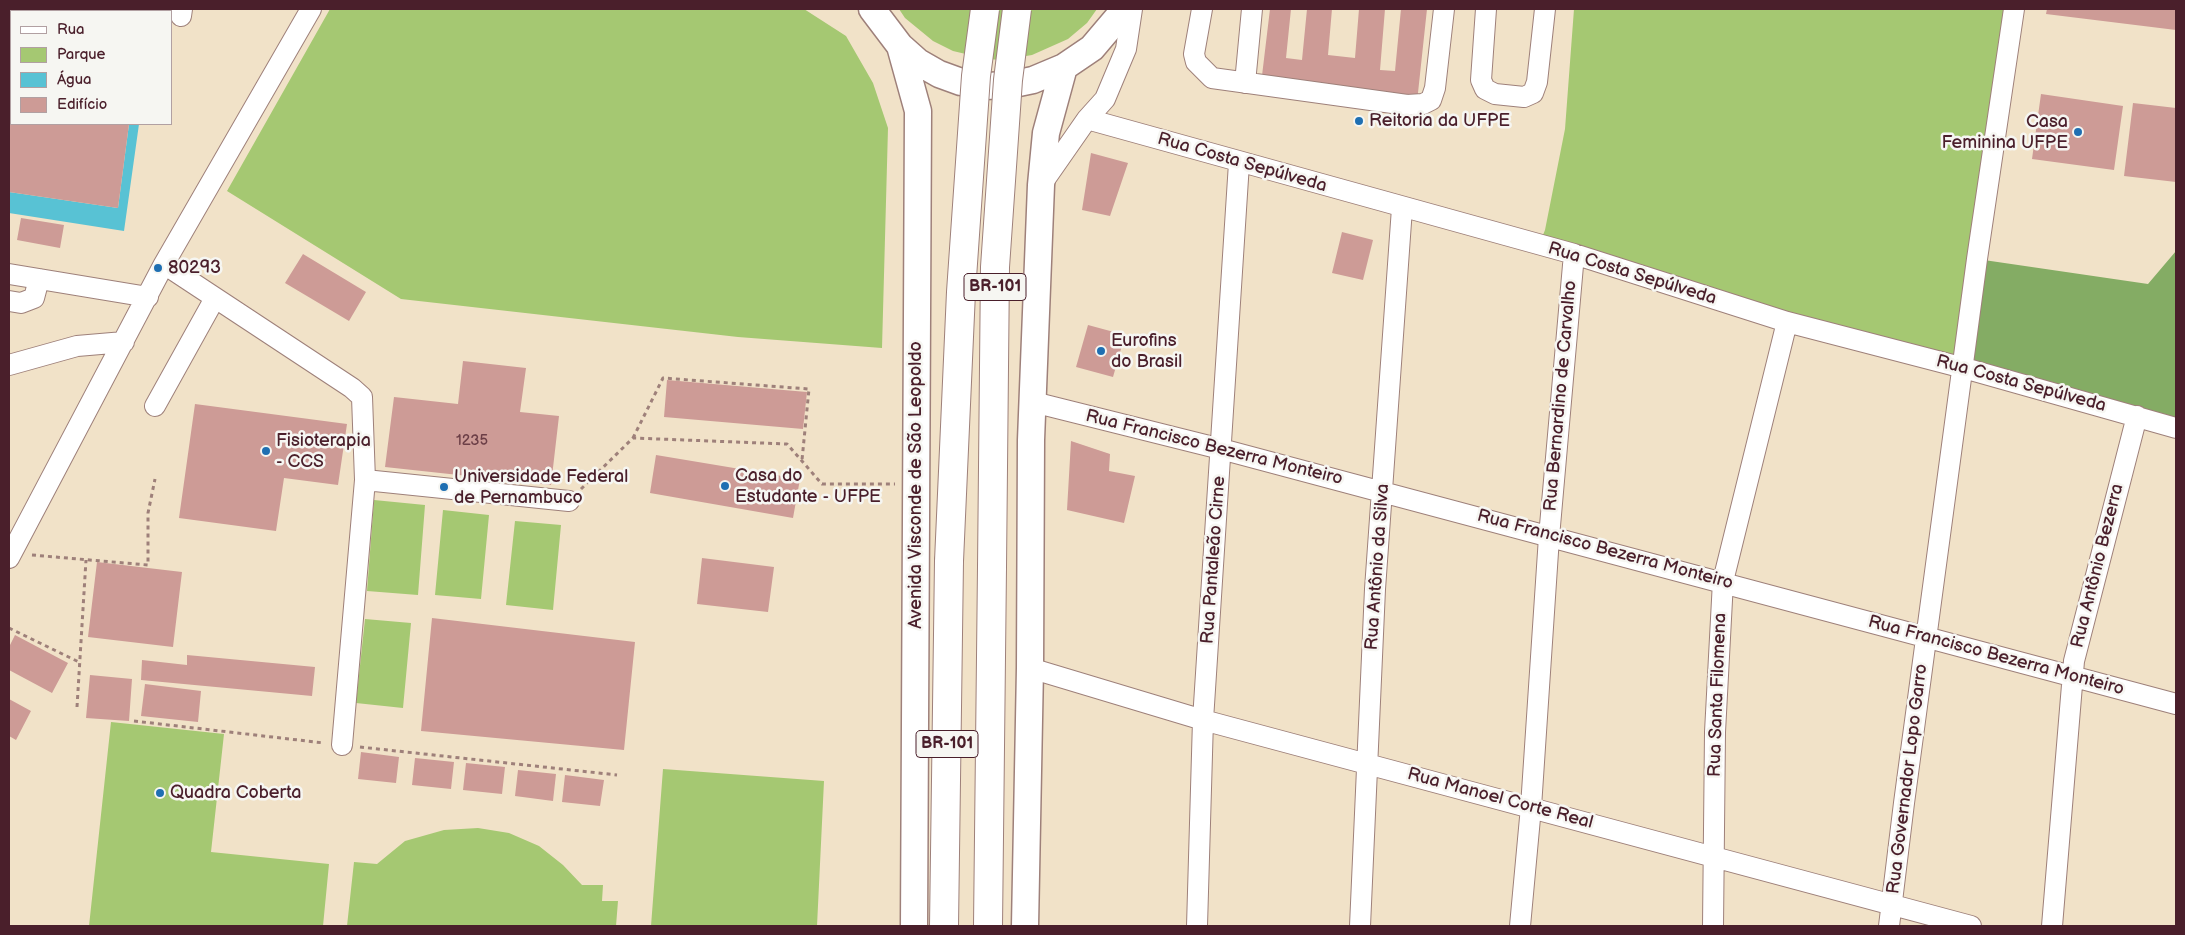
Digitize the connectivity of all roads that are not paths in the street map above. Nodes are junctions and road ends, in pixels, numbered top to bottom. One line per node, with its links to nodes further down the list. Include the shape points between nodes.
1 (311, 9): 21 (street)
2 (872, 9): 13 (main road)
3 (985, 9): 53 (highway, Avenida Visconde de São Leopoldo / BR-101, bridge, via 976,76 961,282 949,561)
4 (1017, 9): 54 (highway, BR-101, bridge, via 1008,80 995,267)
5 (1123, 9): 14 (main road, via 1092,48)
6 (1132, 9): 16 (street, via 1126,50 1120,66 1105,99)
7 (1202, 9): 15 (street, via 1194,54 1196,62 1212,78)
8 (1252, 9): 15 (street)
9 (1444, 9): 15 (street, via 1435,88 1431,100 1423,104 1408,105)
10 (1486, 9): 11 (street, via 1481,80 1485,89 1495,94 1524,97 1533,93 1538,82)
11 (1545, 9)
12 (2014, 9): 30 (street, Rua Governador Lopo Garro)
13 (900, 46): 14 (main road, via 939,74 985,86 1033,80); 52 (main road, Avenida Visconde de São Leopoldo, via 918,111)
14 (1064, 67): 18 (main road, via 1046,133)
15 (1246, 83)
16 (1088, 119): 17 (street, Rua Costa Sepúlveda); 18 (street)
17 (1239, 163): 19 (street, Rua Costa Sepúlveda); 35 (street, Rua Pantaleão Cirne)
18 (1040, 185): 31 (main road)
19 (1402, 208): 20 (street, Rua Costa Sepúlveda); 37 (street, Rua Antônio da Silva)
20 (1574, 254): 27 (street, Rua Costa Sepúlveda); 39 (street, Rua Bernardino de Carvalho)
21 (164, 264): 24 (street); 25 (street)
22 (9, 274): 23 (street)
23 (39, 279): 24 (street); 26 (street, via 34,298 21,303)
24 (148, 297): 28 (street)
25 (215, 298): 32 (street); 36 (street, via 362,397)
26 (9, 301)
27 (1787, 322): 30 (street, Rua Costa Sepúlveda); 41 (street, Rua Santa Filomena)
28 (124, 342): 29 (street, via 77,346); 40 (street)
29 (9, 365)
30 (1964, 368): 33 (street, Rua Costa Sepúlveda); 42 (street, Rua Governador Lopo Garro)
31 (1033, 402): 35 (street, Rua Francisco Bezerra Monteiro); 43 (main road)
32 (155, 406)
33 (2137, 416): 34 (street, Rua Costa Sepúlveda); 44 (street, Rua Antônio Bezerra, via 2076,647)
34 (2176, 428)
35 (1221, 449): 37 (street, Rua Francisco Bezerra Monteiro); 46 (street, Rua Pantaleão Cirne)
36 (365, 480): 38 (street); 47 (street)
37 (1383, 491): 39 (street, Rua Francisco Bezerra Monteiro); 48 (street, Rua Antônio da Silva)
38 (569, 501)
39 (1549, 537): 41 (street, Rua Francisco Bezerra Monteiro); 49 (street, Rua Bernardino de Carvalho)
40 (10, 556)
41 (1723, 581): 42 (street, Rua Francisco Bezerra Monteiro); 50 (street, Rua Santa Filomena, via 1715,732)
42 (1926, 638): 44 (street, Rua Francisco Bezerra Monteiro); 51 (street, Rua Governador Lopo Garro)
43 (1030, 668): 46 (street, Rua Manoel Corte Real); 55 (main road)
44 (2074, 676): 45 (street, Rua Francisco Bezerra Monteiro); 62 (street, Rua Antônio Bezerra)
45 (2176, 704)
46 (1204, 720): 48 (street, Rua Manoel Corte Real); 56 (street, Rua Pantaleão Cirne)
47 (342, 745)
48 (1366, 764): 49 (street, Rua Manoel Corte Real); 57 (street, Rua Antônio da Silva)
49 (1531, 807): 50 (street, Rua Manoel Corte Real); 58 (street, Rua Bernardino de Carvalho)
50 (1714, 857): 51 (street, Rua Manoel Corte Real); 59 (street, Rua Santa Filomena)
51 (1891, 906): 60 (street, Rua Governador Lopo Garro); 61 (street, Rua Manoel Corte Real)
52 (914, 926)
53 (944, 926)
54 (988, 926)
55 (1025, 926)
56 (1197, 926)
57 (1360, 926)
58 (1520, 926)
59 (1712, 926)
60 (1889, 926)
61 (1971, 926)
62 (2052, 926)

